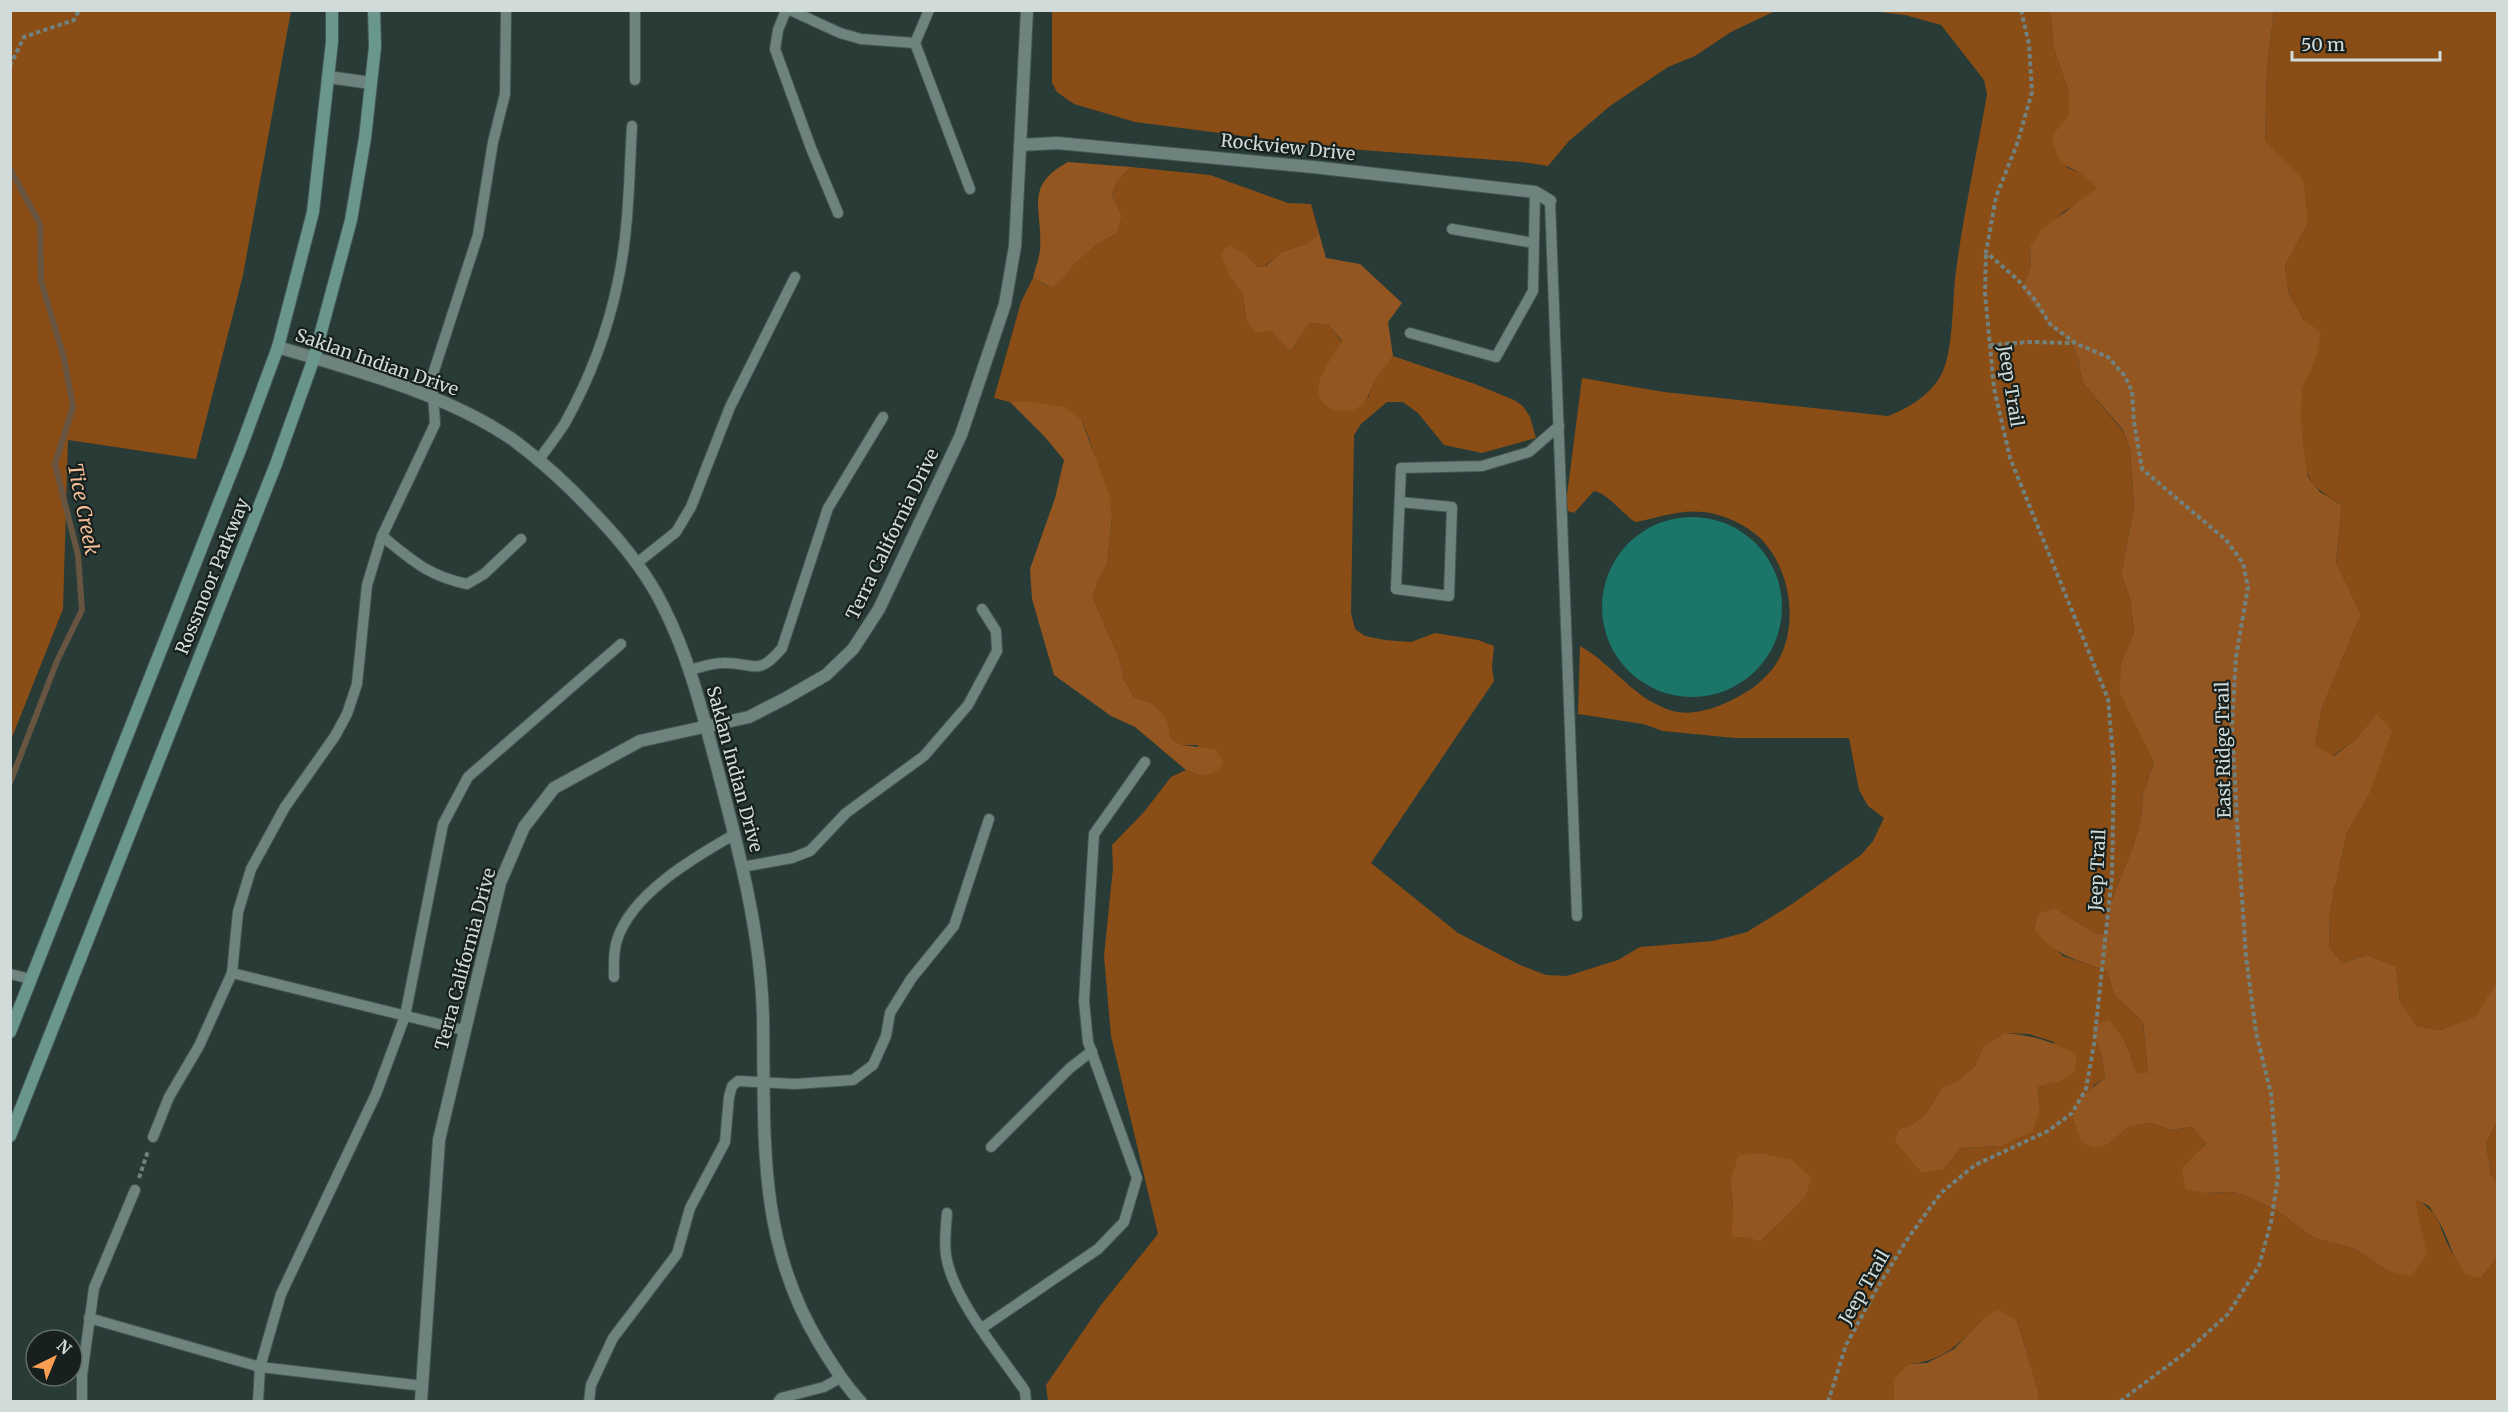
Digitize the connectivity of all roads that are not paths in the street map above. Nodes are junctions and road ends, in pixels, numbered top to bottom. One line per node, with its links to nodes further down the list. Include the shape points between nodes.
1 (332, 10): 9 (street, Rossmoor Parkway)
2 (374, 10): 11 (street, Rossmoor Parkway)
3 (506, 10): 24 (lane, via 505,94 478,235 432,376)
4 (635, 10): 10 (lane)
5 (788, 10): 8 (lane, via 861,39); 17 (lane, via 778,30 775,49)
6 (929, 10): 8 (lane)
7 (1027, 10): 13 (street, Terra California Drive)
8 (915, 43): 14 (lane)
9 (328, 77): 11 (street); 22 (street, Rossmoor Parkway, via 313,212)
10 (635, 80)
11 (371, 83): 23 (street, Rossmoor Parkway, via 351,220)
12 (632, 126): 27 (lane, via 618,281 579,395)
13 (1020, 145): 15 (street, Rockview Drive, via 1057,143); 35 (street, Terra California Drive, via 1015,246 1005,304 961,435 879,609 854,649 826,675 749,717)
14 (970, 189)
15 (1535, 192): 16 (street, Rockview Drive); 19 (lane)
16 (1550, 201): 26 (lane)
17 (838, 213)
18 (1452, 229): 19 (lane)
19 (1534, 243): 21 (lane, via 1533,291 1496,357)
20 (795, 277): 31 (lane, via 730,408 692,507 676,532)
21 (1410, 333)
22 (278, 347): 23 (street, Saklan Indian Drive); 44 (street, Rossmoor Parkway)
23 (314, 358): 24 (street, Saklan Indian Drive); 50 (street, Rossmoor Parkway, via 276,464)
24 (434, 400): 27 (street, Saklan Indian Drive, via 491,427); 29 (lane, via 435,424)
25 (882, 417): 34 (lane, via 828,508 782,648 768,665 722,663)
26 (1559, 426): 28 (lane, via 1529,452 1482,466 1401,468); 40 (lane)
27 (538, 461): 31 (street, Saklan Indian Drive, via 579,497)
28 (1400, 502): 28 (lane, via 1396,590 1449,596 1452,507)
29 (382, 536): 30 (lane, via 420,567 444,579 467,584 484,574); 41 (lane, via 367,585 357,684 347,714 285,807 251,869 238,912)
30 (521, 539)
31 (637, 563): 34 (street, Saklan Indian Drive, via 664,607)
32 (982, 609): 39 (lane, via 996,631 997,651 968,705 924,756 846,813 810,851)
33 (621, 644): 45 (lane, via 468,777 442,824)
34 (690, 670): 35 (street, Saklan Indian Drive)
35 (706, 726): 38 (street, Saklan Indian Drive); 46 (street, Terra California Drive, via 640,741 554,788 524,826 500,883)
36 (1146, 762): 48 (lane, via 1094,834 1084,1000)
37 (989, 819): 49 (lane, via 954,926 911,979 890,1013 886,1036 873,1065 853,1080)
38 (735, 834): 39 (street, Saklan Indian Drive); 43 (lane, via 680,867 635,910 617,939)
39 (742, 867): 49 (street, Saklan Indian Drive, via 762,981)
40 (1576, 916)
41 (232, 973): 45 (lane); 51 (lane)
42 (10, 974): 44 (lane)
43 (614, 977)
44 (31, 979): 47 (street, Rossmoor Parkway)
45 (405, 1016): 46 (lane); 57 (lane, via 376,1094 281,1294)
46 (463, 1030): 59 (street, Terra California Drive, via 440,1140)
47 (10, 1032)
48 (1092, 1050): 52 (lane); 56 (lane, via 1137,1178 1124,1222 1098,1248)
49 (764, 1083): 58 (street, Saklan Indian Drive, via 770,1209 779,1254 809,1326); 63 (lane, via 738,1081 732,1086 725,1117 725,1142 690,1208 676,1254 613,1338 591,1385)
50 (10, 1136)
51 (153, 1137)
52 (991, 1147)
53 (135, 1190): 55 (lane, via 94,1287)
54 (947, 1213): 56 (lane, via 945,1254 950,1272 962,1300)
55 (89, 1318): 57 (lane); 60 (lane, via 81,1375)
56 (982, 1328): 66 (lane, via 1025,1391)
57 (260, 1367): 59 (lane); 61 (lane)
58 (840, 1378): 64 (lane); 65 (street, Saklan Indian Drive)
59 (423, 1386): 62 (street, Terra California Drive)
60 (82, 1401)
61 (258, 1401)
62 (421, 1401)
63 (589, 1401)
64 (778, 1401)
65 (861, 1401)
66 (1026, 1401)

